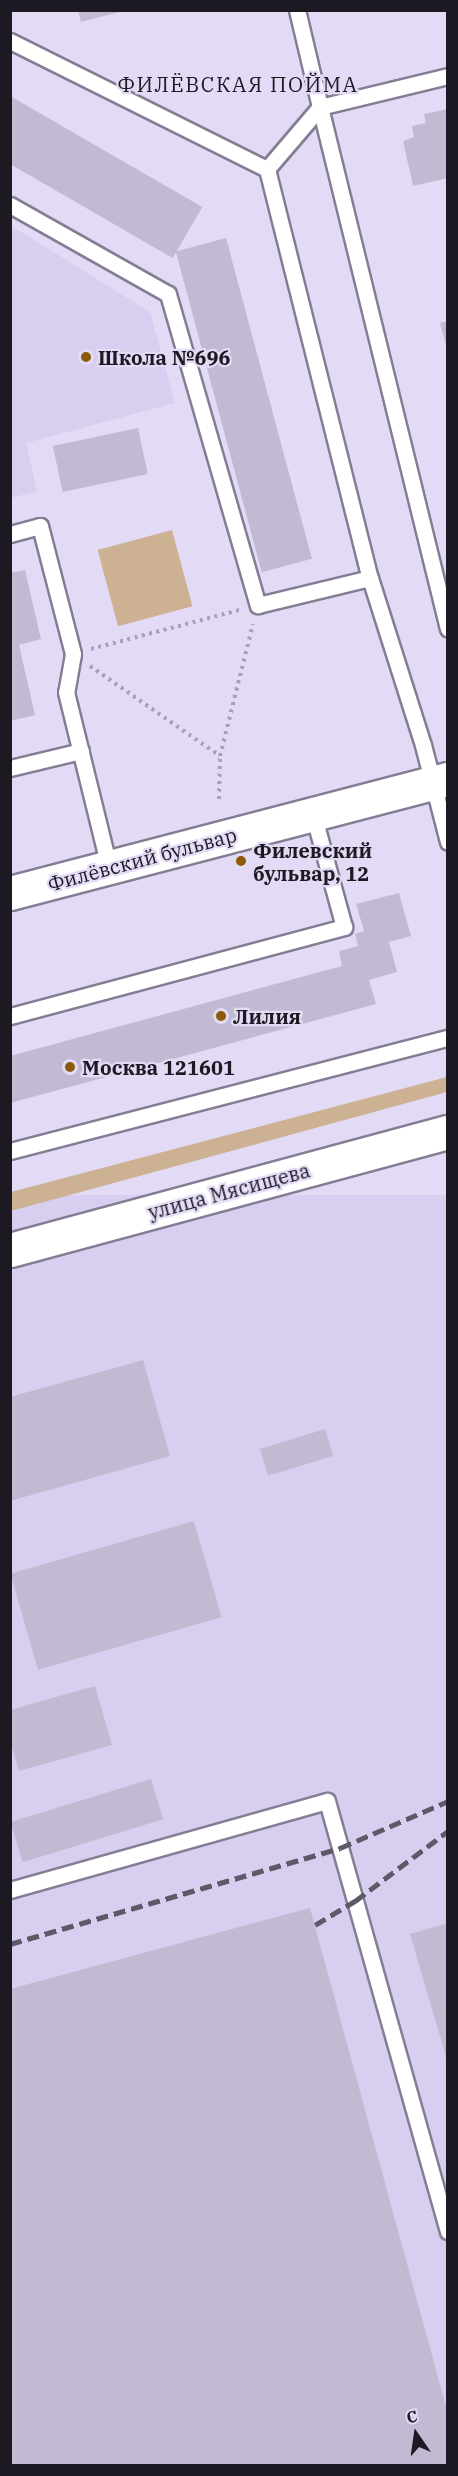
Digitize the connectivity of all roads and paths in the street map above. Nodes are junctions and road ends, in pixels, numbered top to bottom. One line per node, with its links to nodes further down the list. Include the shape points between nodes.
1 (297, 10): 4 (lane)
2 (10, 41): 5 (lane)
3 (447, 76): 4 (lane)
4 (320, 107): 5 (lane); 9 (lane)
5 (267, 169): 8 (lane)
6 (10, 205): 10 (lane, via 168,294)
7 (10, 534): 12 (lane, via 40,526)
8 (370, 578): 10 (lane); 16 (lane)
9 (443, 604): 11 (lane)
10 (258, 605): 12 (path); 14 (path)
11 (447, 629)
12 (73, 654): 13 (lane, via 66,692); 14 (path)
13 (81, 751): 15 (lane); 20 (lane)
14 (220, 756): 17 (path)
15 (10, 768)
16 (440, 781): 18 (street, Филёвский бульвар); 19 (lane)
17 (219, 799)
18 (313, 814): 20 (street, Филёвский бульвар); 22 (lane, via 344,927)
19 (447, 842)
20 (109, 867): 21 (street, Филёвский бульвар)
21 (10, 893)
22 (10, 1016)
23 (447, 1038): 25 (lane)
24 (447, 1132): 26 (street, улица Мясищева)
25 (10, 1151)
26 (10, 1250)
27 (10, 1890): 28 (lane, via 327,1801)
28 (447, 2231)

